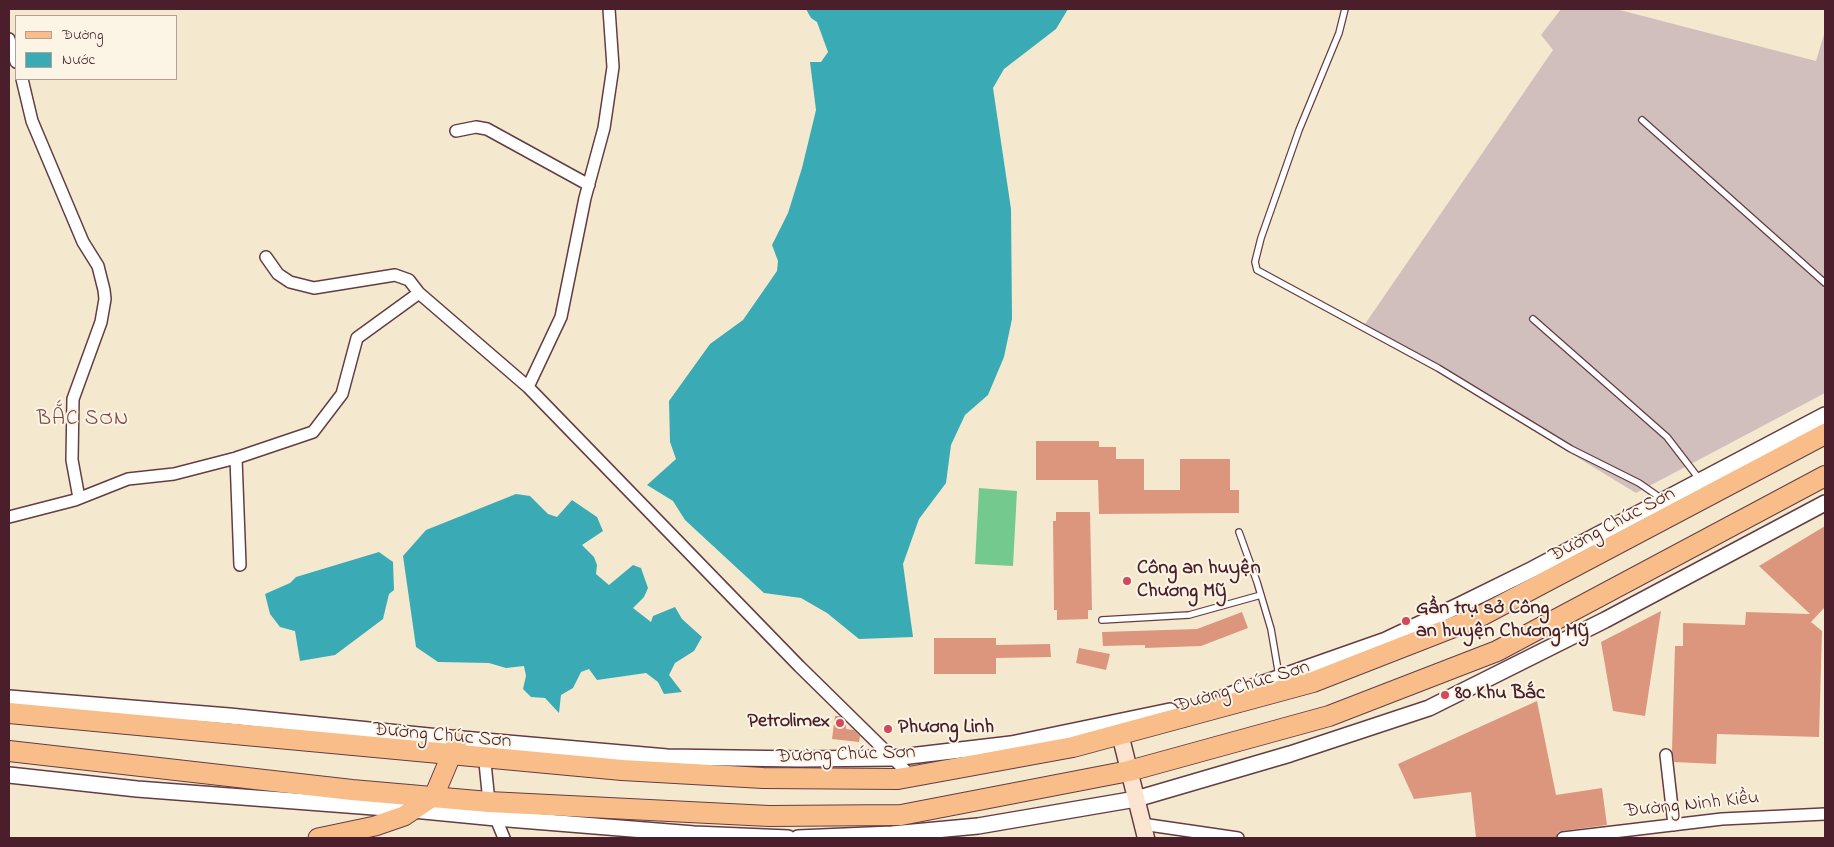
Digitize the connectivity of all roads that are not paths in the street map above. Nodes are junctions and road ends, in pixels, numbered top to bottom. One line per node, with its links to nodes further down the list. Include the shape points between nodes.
1 (608, 9): 8 (street, via 612,75 601,142)
2 (1345, 9): 20 (lane, via 1339,33 1299,130 1261,238 1255,262 1257,270 1438,368 1571,449 1639,483)
3 (9, 39): 4 (street)
4 (15, 59)
5 (22, 80): 19 (street, via 32,121 83,242 98,266 104,290 100,322 72,399 72,460)
6 (1642, 120): 10 (lane)
7 (456, 131): 8 (street, via 476,127 487,129)
8 (589, 185): 13 (street, via 561,317)
9 (266, 256): 11 (street, via 278,274 302,286 330,287 395,275 409,280)
10 (1825, 283)
11 (420, 293): 13 (street); 16 (street, via 357,338 342,394 313,432)
12 (1533, 319): 18 (lane, via 1667,437)
13 (528, 387): 35 (street)
14 (1825, 415): 18 (street, Đường Chúc Sơn)
15 (1825, 434): 18 (highway, Đường Chúc Sơn)
16 (236, 458): 19 (street, via 174,474 128,479); 24 (street)
17 (1825, 476): 36 (highway, via 1497,651 1329,716)
18 (1706, 487): 20 (street, Đường Chúc Sơn); 27 (highway, Đường Chúc Sơn, via 1477,618 1313,682)
19 (79, 498): 22 (street)
20 (1662, 499): 27 (street, Đường Chúc Sơn, via 1533,569 1427,621)
21 (1825, 503): 40 (street, via 1605,620 1429,708 1290,754)
22 (9, 517)
23 (1239, 532): 25 (lane)
24 (240, 566)
25 (1261, 594): 26 (lane, via 1189,615); 27 (lane)
26 (1102, 620)
27 (1281, 684): 30 (highway, Đường Chúc Sơn); 35 (street, Đường Chúc Sơn, via 1195,706 1011,744)
28 (9, 698): 31 (street, Đường Chúc Sơn, via 229,716)
29 (9, 713): 31 (highway, Đường Chúc Sơn)
30 (1120, 734): 36 (main road); 38 (highway, Đường Chúc Sơn, via 1073,747)
31 (455, 747): 32 (highway, Đường Chúc Sơn); 39 (main road)
32 (484, 749): 35 (street, Đường Chúc Sơn, via 667,757); 38 (highway, Đường Chúc Sơn, via 622,770 763,778); 42 (street)
33 (9, 751): 39 (highway, via 352,790)
34 (1666, 755): 44 (street)
35 (892, 758): 38 (street)
36 (1129, 771): 40 (main road); 42 (highway, via 901,815 769,816)
37 (9, 775): 41 (street, via 147,790)
38 (911, 776)
39 (434, 796): 41 (main road); 42 (highway)
40 (1136, 799): 45 (main road); 49 (street, via 978,826)
41 (413, 810): 42 (street); 46 (main road, via 375,826)
42 (493, 810): 47 (street); 48 (street, via 694,834)
43 (1825, 814): 44 (street, Đường Ninh Kiều)
44 (1674, 825): 51 (street, Đường Ninh Kiều)
45 (1144, 831): 50 (street)
46 (318, 838)
47 (504, 838)
48 (788, 838)
49 (798, 838)
50 (1238, 838)
51 (1563, 838)

